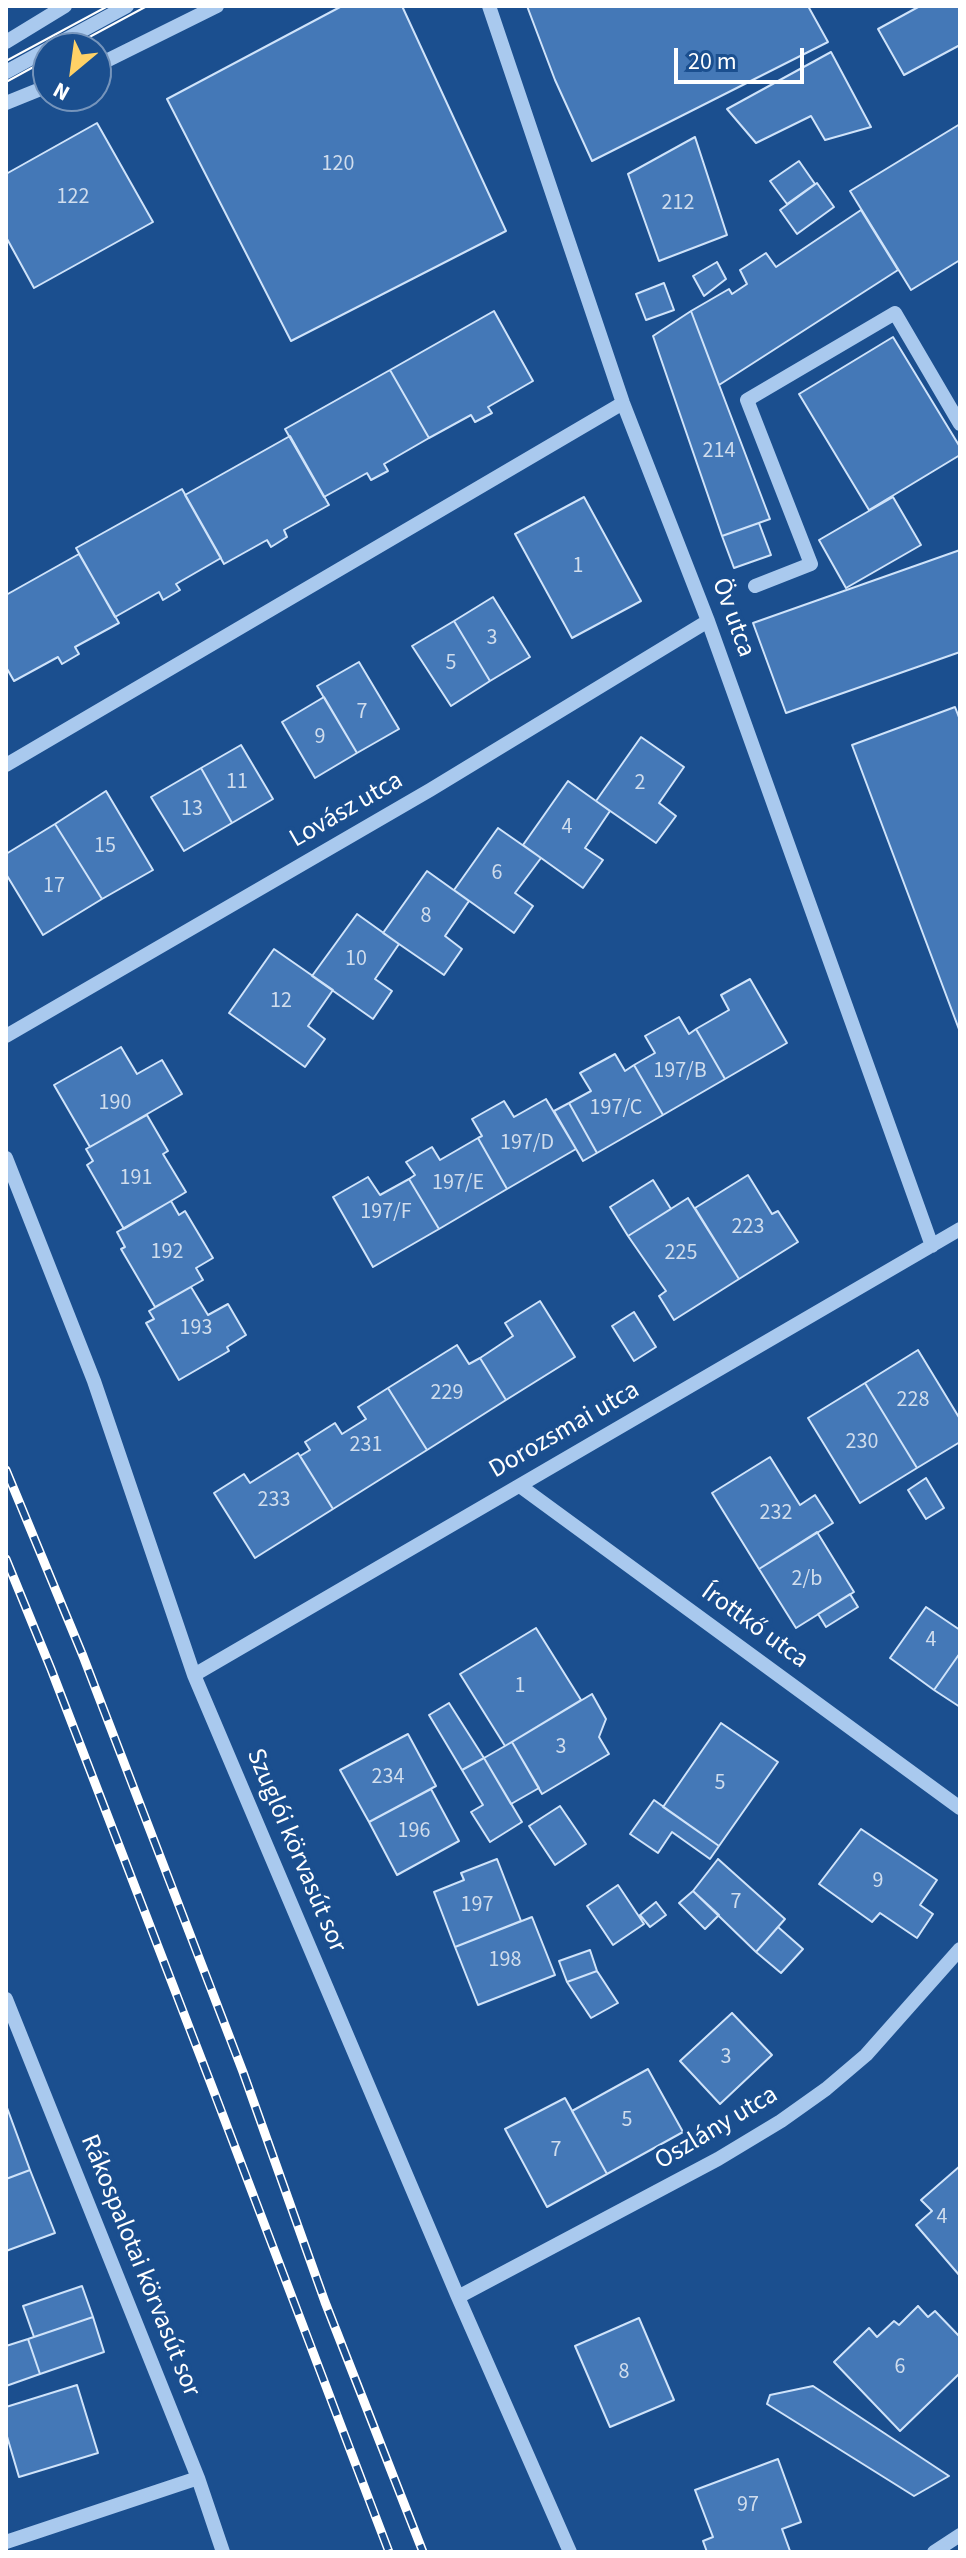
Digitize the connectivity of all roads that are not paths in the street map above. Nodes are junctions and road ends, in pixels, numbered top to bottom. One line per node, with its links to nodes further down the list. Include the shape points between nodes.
1 (65, 6): 6 (street)
2 (127, 6): 5 (street)
3 (217, 6): 8 (street)
4 (489, 6): 12 (street, Öv utca)
5 (80, 32)
6 (6, 42)
7 (32, 58): 9 (street)
8 (112, 58)
9 (6, 72)
10 (32, 92): 11 (street)
11 (6, 103)
12 (623, 403): 15 (street, Öv utca); 16 (street)
13 (960, 424): 14 (street, via 895,313 747,400 811,564)
14 (755, 586)
15 (708, 621): 17 (street, Lovász utca, via 430,790); 20 (street, Öv utca)
16 (6, 765)
17 (6, 1036)
18 (6, 1158): 22 (street, Szuglói körvasút sor, via 94,1381)
19 (960, 1229): 20 (street, Dorozsmai utca)
20 (932, 1246): 21 (street, Dorozsmai utca)
21 (520, 1486): 22 (street, Dorozsmai utca); 23 (street, Írottkő utca)
22 (194, 1675): 26 (street, Szuglói körvasút sor)
23 (960, 1808)
24 (960, 1949): 26 (street, Oszlány utca, via 866,2055 781,2121)
25 (6, 1999): 27 (street, Rákospalotai körvasút sor)
26 (458, 2297): 31 (street, Szuglói körvasút sor)
27 (198, 2478): 29 (street); 30 (street, Rákospalotai körvasút sor)
28 (960, 2535): 32 (street)
29 (6, 2542)
30 (223, 2552)
31 (570, 2552)
32 (934, 2552)

